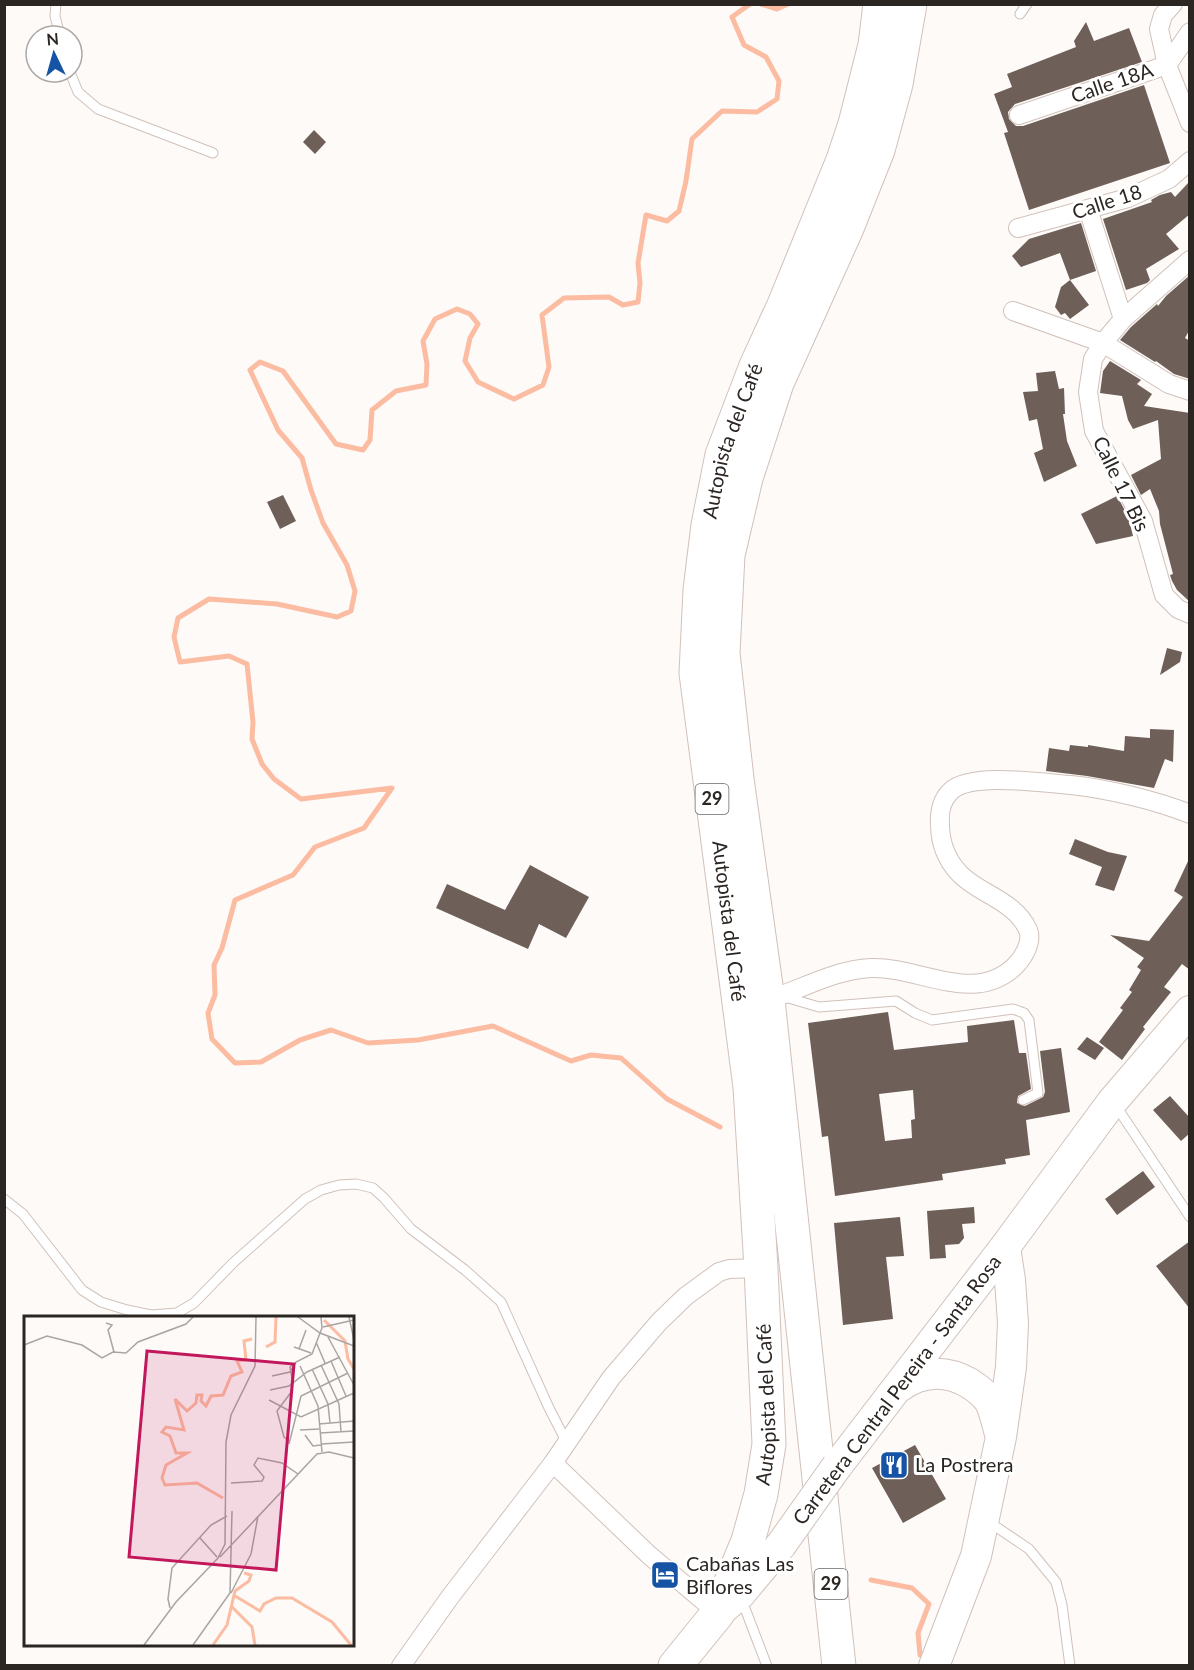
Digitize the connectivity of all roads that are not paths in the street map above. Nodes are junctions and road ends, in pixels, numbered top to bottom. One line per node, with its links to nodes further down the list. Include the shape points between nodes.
1 (56, 4): 7 (lane)
2 (880, 4): 31 (highway, Autopista del Café / 29, via 867,82 843,160 722,455 700,590 696,673 750,1088)
3 (910, 4): 24 (highway, Autopista del Café / 29, via 896,84 878,150 777,383 746,478 728,555 723,653 737,778)
4 (1026, 4): 6 (lane)
5 (1173, 4): 9 (street, via 1163,15 1159,29)
6 (1020, 14)
7 (57, 24)
8 (1190, 32): 9 (street, Calle 18A)
9 (1167, 64): 11 (street, Calle 18A); 12 (street)
10 (75, 84): 13 (lane, via 78,92 98,109)
11 (1019, 115)
12 (1190, 123)
13 (213, 153)
14 (1190, 161): 15 (street, Calle 18, via 1169,179 1128,198)
15 (1088, 209): 16 (street, Calle 18); 19 (street)
16 (1018, 228)
17 (1190, 260): 19 (street, Calle 17 Bis)
18 (1013, 310): 20 (street)
19 (1123, 319): 20 (street, Calle 17 Bis)
20 (1103, 343): 21 (street, via 1169,384); 22 (street, Calle 17 Bis, via 1093,359 1088,392 1094,431 1143,521 1164,595 1178,609)
21 (1190, 391)
22 (1190, 614)
23 (1190, 814): 24 (street, via 1084,786 1002,780 970,782 952,789 943,800 940,838 947,858 960,875 1018,914 1029,932 1027,951 1014,967 987,983 959,984 872,968 822,978)
24 (774, 997): 26 (lane, via 819,1007 896,1001 932,1020 1012,1010 1023,1013 1029,1020 1038,1093); 41 (highway, Autopista del Café / 29)
25 (1190, 1011): 27 (main road, Carretera Central Pereira - Santa Rosa)
26 (1023, 1100)
27 (1112, 1102): 29 (lane); 30 (main road, Carretera Central Pereira - Santa Rosa)
28 (4, 1199): 34 (lane, via 22,1214 82,1290 101,1302 151,1315 177,1313 194,1303 305,1199 339,1185 373,1188 411,1229 501,1302)
29 (1190, 1217)
30 (1005, 1247): 32 (main road, Carretera Central Pereira - Santa Rosa); 33 (main road, via 1013,1323)
31 (761, 1268): 34 (street, via 719,1272 686,1296 622,1364); 37 (highway, Autopista del Café / 29, via 769,1444 761,1494)
32 (897, 1389): 33 (main road, via 933,1373 962,1379 985,1394); 37 (main road, Carretera Central Pereira - Santa Rosa, bridge, via 781,1545)
33 (1001, 1437): 36 (main road)
34 (567, 1443): 35 (street)
35 (553, 1463): 37 (street, via 649,1555); 38 (street)
36 (984, 1519): 42 (main road, via 976,1557); 43 (lane, via 1029,1549 1056,1582)
37 (729, 1604): 39 (highway, Autopista del Café / 29); 40 (lane)
38 (401, 1665)
39 (675, 1665)
40 (767, 1665)
41 (840, 1665)
42 (934, 1665)
43 (1070, 1665)

